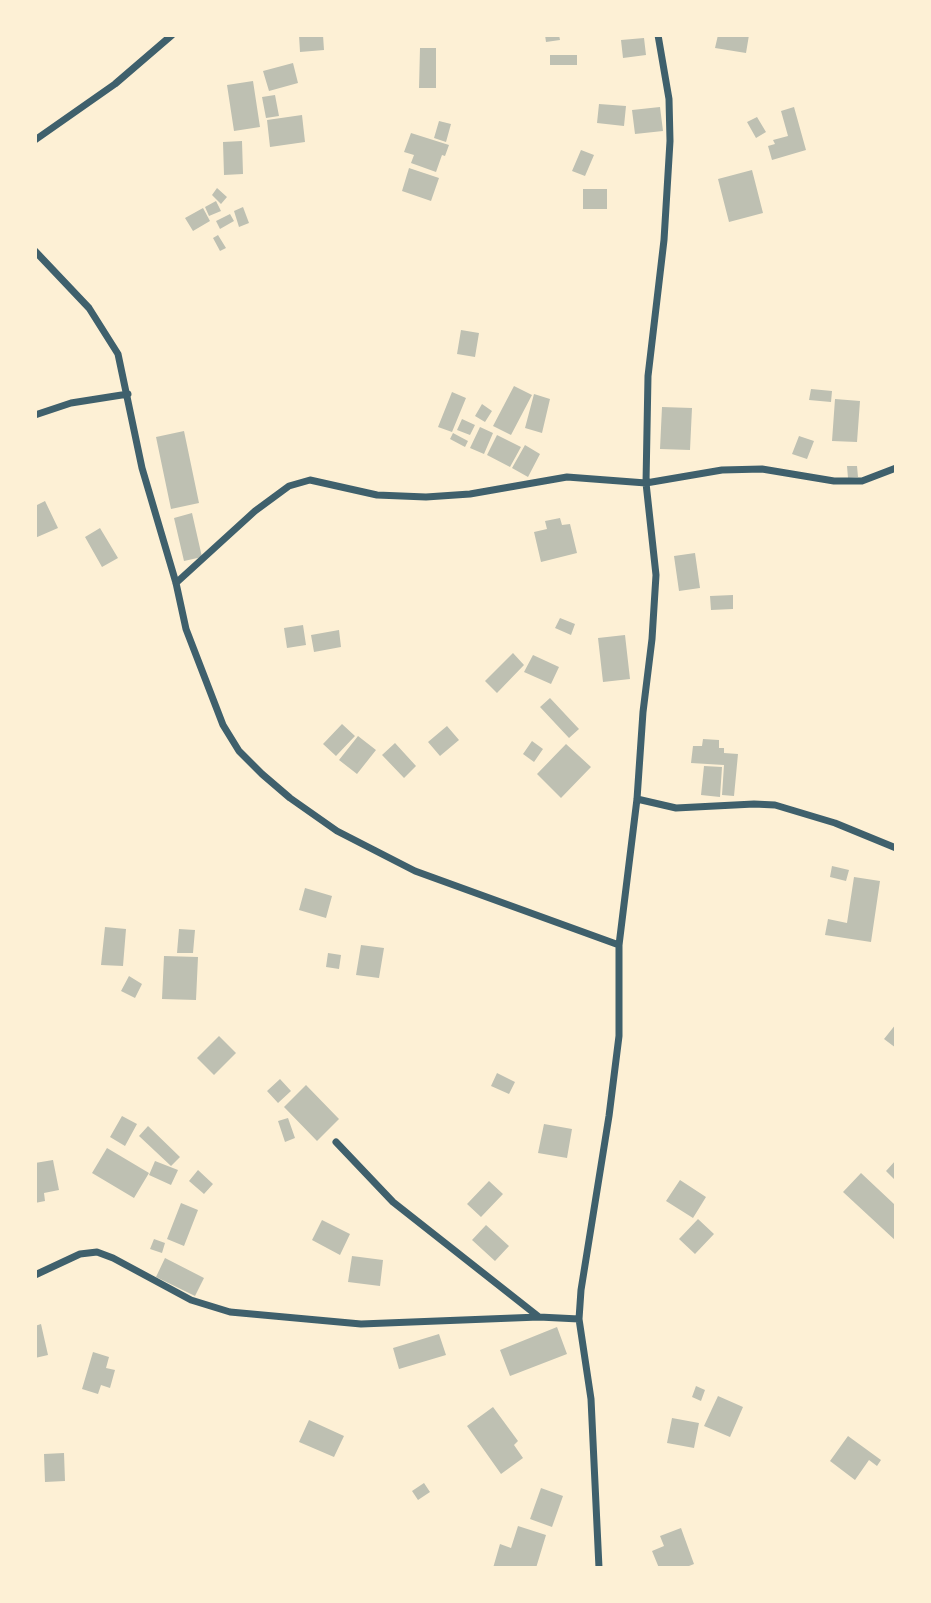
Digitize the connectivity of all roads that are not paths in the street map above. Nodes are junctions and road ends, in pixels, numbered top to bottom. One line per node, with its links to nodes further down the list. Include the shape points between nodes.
1 (172, 35): 3 (street)
2 (658, 35): 8 (street, via 669,99 670,141 648,376)
3 (35, 140)
4 (35, 251): 5 (street, via 89,308 106,333 118,354)
5 (128, 394): 6 (street, via 71,403); 9 (street, via 142,468)
6 (35, 415)
7 (896, 468): 8 (street, via 862,481 762,469 722,470)
8 (646, 483): 9 (street, via 567,477 426,497 377,495 310,480 289,486 255,511); 10 (street, via 656,575)
9 (176, 583): 12 (street, via 186,629 223,725 239,751 290,798 337,831 415,870)
10 (637, 799): 11 (street, via 676,808 775,806 835,822); 12 (street)
11 (896, 848)
12 (619, 945): 16 (street, via 619,1036)
13 (336, 1142): 15 (street, via 393,1202)
14 (35, 1275): 15 (street, via 80,1254 97,1252 191,1300 230,1312 361,1324)
15 (540, 1317): 16 (street)
16 (579, 1319): 17 (street, via 591,1399)
17 (599, 1568)

